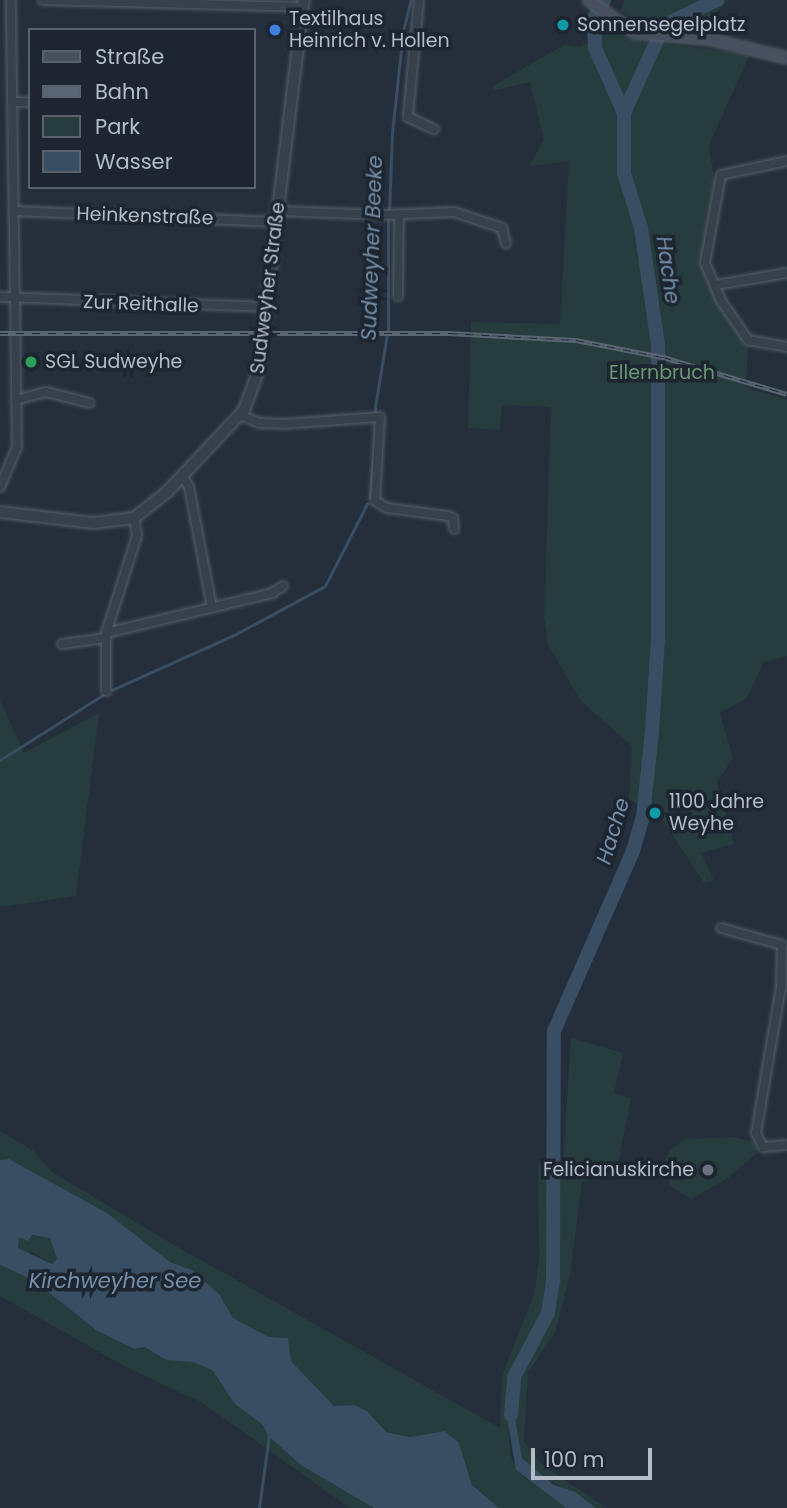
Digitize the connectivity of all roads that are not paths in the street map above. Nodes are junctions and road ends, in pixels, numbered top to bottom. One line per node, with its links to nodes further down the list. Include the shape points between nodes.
1 (11, 0): 7 (street)
2 (43, 0): 4 (street)
3 (419, 0): 9 (street, via 408,117)
4 (304, 4): 13 (street, Sudweyher Straße)
5 (596, 6): 6 (main road, via 635,33 651,38 709,39)
6 (787, 58)
7 (12, 102): 8 (street); 11 (street)
8 (28, 102)
9 (434, 129)
10 (787, 161): 16 (street, via 726,172 718,179 705,263)
11 (14, 211): 13 (street, Heinkenstraße); 19 (street)
12 (399, 214): 13 (street, Heinkenstraße); 14 (street, Heinkenstraße, via 454,212 477,217 502,228); 17 (street)
13 (277, 217): 20 (street, Sudweyher Straße)
14 (506, 244)
15 (787, 273): 16 (street)
16 (716, 285): 21 (street, via 720,299 748,340)
17 (398, 296)
18 (0, 297): 19 (street, Zur Reithalle)
19 (15, 300): 20 (street, Zur Reithalle); 22 (street)
20 (267, 307): 24 (street, Sudweyher Straße, via 255,387)
21 (787, 347)
22 (16, 400): 23 (street, via 46,391); 26 (street, via 17,447)
23 (90, 403)
24 (241, 415): 25 (street, Sudweyher Straße); 29 (street, via 259,423 284,424 375,417 376,501 387,508 448,516 453,518)
25 (183, 477): 28 (street, Sudweyher Straße); 31 (street, via 189,486)
26 (0, 487)
27 (0, 512): 28 (street, via 80,522)
28 (134, 517): 32 (street, via 137,536)
29 (454, 530)
30 (283, 586): 31 (street)
31 (212, 608): 32 (street)
32 (106, 636): 33 (street); 34 (street)
33 (62, 644)
34 (106, 691)
35 (720, 928): 36 (street, via 782,945)
36 (784, 987): 37 (street, via 757,1126 763,1147)
37 (787, 1145)

